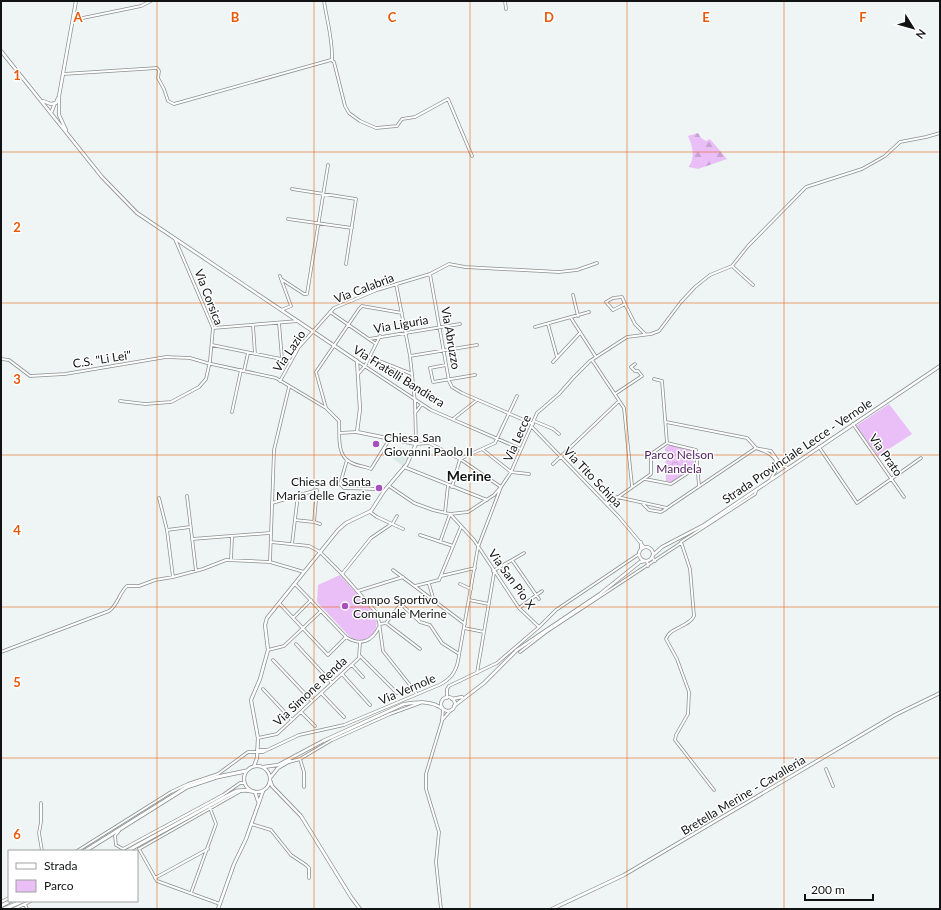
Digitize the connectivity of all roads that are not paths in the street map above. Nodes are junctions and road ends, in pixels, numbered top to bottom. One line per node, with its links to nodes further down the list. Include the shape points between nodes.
1 (76, 1): 6 (street)
2 (150, 1): 6 (street, via 137,7)
3 (324, 1): 8 (street, via 332,44)
4 (505, 1): 5 (street)
5 (506, 9)
6 (73, 20): 9 (street)
7 (1, 51): 10 (street)
8 (332, 60): 9 (street, via 174,104 168,101 158,78 157,68); 15 (street, via 345,106 360,121 376,128 397,126 402,118 415,117 448,99)
9 (63, 74): 11 (street)
10 (40, 99): 11 (street, via 48,104); 12 (street)
11 (57, 102): 12 (street); 14 (street, via 63,125)
12 (51, 113): 14 (street)
13 (940, 133): 25 (street, via 900,142 885,156 862,169 806,187)
14 (78, 147): 22 (street, Via Fratelli Bandiera, via 130,207)
15 (472, 156)
16 (328, 165): 18 (street)
17 (292, 189): 18 (street)
18 (324, 194): 20 (street); 21 (street, via 356,199)
19 (288, 219): 20 (street)
20 (319, 223): 21 (street); 31 (street, via 307,294 281,278 291,306)
21 (352, 228): 24 (street)
22 (175, 239): 31 (street, Via Fratelli Bandiera); 45 (street, Via Corsica)
23 (597, 263): 26 (street, Via Calabria, via 577,270 559,272 449,264)
24 (346, 264)
25 (732, 266): 28 (street); 49 (street, Via Lecce, via 702,281 681,302 659,331)
26 (430, 274): 27 (street, Via Calabria); 43 (street, Via Abruzzo)
27 (396, 284): 32 (street, Via Calabria, via 337,306); 34 (street)
28 (753, 285)
29 (573, 295): 35 (street)
30 (624, 304): 30 (street, via 613,310 606,302 619,296 622,297); 49 (street, via 635,324)
31 (282, 310): 37 (street, Via Fratelli Bandiera)
32 (330, 312): 42 (street); 46 (street, Via Calabria)
33 (589, 312): 35 (street)
34 (402, 313): 42 (street, via 361,307); 47 (street)
35 (578, 316): 36 (street)
36 (571, 318): 40 (street); 48 (street)
37 (298, 321): 38 (street); 46 (street, Via Fratelli Bandiera)
38 (279, 323): 41 (street); 64 (street)
39 (460, 324): 43 (street, Via Liguria)
40 (548, 324): 44 (street); 61 (street)
41 (253, 325): 45 (street); 58 (street)
42 (348, 325): 51 (street); 55 (street)
43 (440, 326): 47 (street, Via Liguria); 56 (street, Via Abruzzo)
44 (535, 327)
45 (213, 328): 53 (street, Via Corsica)
46 (313, 331): 55 (street, Via Fratelli Bandiera); 66 (street, Via Lazio)
47 (405, 332): 50 (street, Via Liguria); 59 (street)
48 (580, 333): 61 (street); 62 (street)
49 (645, 334): 62 (street, Via Lecce, via 627,337)
50 (380, 336): 51 (street, Via Liguria); 52 (street)
51 (369, 339): 52 (street)
52 (376, 344): 60 (street)
53 (212, 345): 57 (street); 69 (street, Via Corsica)
54 (477, 345): 56 (street)
55 (334, 346): 67 (street, Via Fratelli Bandiera); 90 (street, via 316,372)
56 (444, 351): 59 (street); 71 (street, Via Abruzzo)
57 (248, 353): 58 (street); 75 (street)
58 (255, 354): 64 (street)
59 (410, 356): 77 (street)
60 (370, 357): 72 (street); 77 (street)
61 (557, 357): 68 (street)
62 (596, 357): 65 (street, Via Lecce)
63 (1, 359): 69 (street, C.S. "Li Lei", via 9,360 30,376 87,371 166,357 190,358)
64 (282, 359): 66 (street)
65 (592, 360): 83 (street); 96 (street, Via Lecce, via 543,407)
66 (291, 361): 79 (street, Via Lazio)
67 (357, 361): 72 (street, Via Fratelli Bandiera); 76 (street)
68 (553, 362)
69 (210, 363): 74 (street, C.S. "Li Lei"); 87 (street, Via Corsica, via 206,379 199,386 171,402 145,404)
70 (635, 364): 83 (street, via 631,367 642,376)
71 (446, 365): 80 (street, Via Abruzzo); 80 (street, via 430,368 433,382)
72 (365, 366): 76 (street); 85 (street, Via Fratelli Bandiera)
73 (940, 366): 97 (street, Strada Provinciale Lecce - Vernole)
74 (241, 370): 75 (street, C.S. "Li Lei"); 91 (street)
75 (244, 371): 79 (street, C.S. "Li Lei")
76 (358, 374): 98 (street, via 360,409)
77 (412, 374): 85 (street)
78 (475, 375): 80 (street, Via Abruzzo)
79 (280, 380): 82 (street)
80 (449, 380): 86 (street, via 458,392)
81 (654, 380): 95 (street, via 662,382)
82 (289, 387): 90 (street); 140 (street, via 274,450)
83 (615, 394): 88 (street)
84 (517, 396): 93 (street)
85 (414, 399): 89 (street, Via Fratelli Bandiera); 92 (street)
86 (477, 400): 93 (street); 94 (street)
87 (120, 401)
88 (619, 401): 110 (street); 131 (street, via 625,410)
89 (422, 404): 92 (street); 94 (street, Via Fratelli Bandiera)
90 (326, 408): 99 (street, via 339,421)
91 (232, 412)
92 (414, 414): 104 (street)
93 (508, 414): 96 (street); 101 (street)
94 (454, 419): 101 (street, Via Fratelli Bandiera)
95 (666, 422): 103 (street); 105 (street, via 747,438)
96 (533, 424): 100 (street, via 553,429); 109 (street, Via Lecce); 110 (street, Via Tito Schipa)
97 (853, 424): 106 (street, Strada Provinciale Lecce - Vernole); 124 (street, Via Prato)
98 (357, 432): 99 (street); 102 (street)
99 (339, 433): 113 (street, via 340,445)
100 (559, 434)
101 (497, 439): 107 (street, via 495,443); 109 (street, Via Fratelli Bandiera)
102 (389, 440): 104 (street); 113 (street, via 371,469)
103 (667, 443): 117 (street, via 696,450); 123 (street, via 651,454 651,474)
104 (416, 444): 112 (street, via 429,443); 116 (street)
105 (756, 448): 108 (street); 128 (street)
106 (819, 448): 119 (street, Strada Provinciale Lecce - Vernole); 124 (street, via 857,503)
107 (482, 449): 112 (street); 120 (street)
108 (759, 449): 115 (street, via 771,450); 118 (street, via 771,454)
109 (522, 450): 120 (street, Via Lecce)
110 (561, 456): 114 (street); 142 (street, Via Tito Schipa)
111 (921, 458): 124 (street)
112 (461, 459): 129 (street); 130 (street)
113 (347, 460): 132 (street, via 340,484 344,488)
114 (553, 464)
115 (781, 465): 119 (street); 121 (street)
116 (404, 467): 126 (street); 127 (street)
117 (697, 467): 123 (street, via 671,484); 128 (street)
118 (777, 468): 121 (street); 125 (street)
119 (788, 468): 121 (street, Strada Provinciale Lecce - Vernole)
120 (511, 472): 122 (street); 130 (street, Via Lecce)
121 (782, 473): 125 (street, Strada Provinciale Lecce - Vernole)
122 (529, 474)
123 (644, 479): 131 (street)
124 (891, 479): 137 (street, Via Prato)
125 (770, 480): 133 (street, Strada Provinciale Lecce - Vernole)
126 (448, 485): 129 (street); 145 (street)
127 (389, 486): 144 (street); 145 (street, Via Lecce, via 414,503)
128 (698, 486): 143 (street)
129 (452, 487): 139 (street)
130 (501, 487): 139 (street, Via Lecce); 165 (street, Via Vernole)
131 (632, 487): 136 (street)
132 (375, 489)
133 (757, 490): 162 (street, via 755,494); 167 (street, Strada Provinciale Lecce - Vernole)
134 (298, 495): 140 (street); 148 (street); 149 (street, via 317,490)
135 (187, 496): 152 (street)
136 (617, 497): 141 (street); 142 (street)
137 (904, 497)
138 (159, 498): 155 (street)
139 (487, 500): 146 (street, Via Lecce, via 468,512)
140 (272, 503): 156 (street)
141 (642, 503): 143 (street); 143 (street, via 649,510 661,512)
142 (607, 505): 166 (street, Via Tito Schipa, via 641,541)
143 (667, 508)
144 (370, 512): 150 (street, via 377,518); 169 (street, via 342,527)
145 (445, 513): 146 (street, Via Lecce)
146 (450, 514): 153 (street); 161 (street)
147 (397, 516): 150 (street)
148 (295, 520): 149 (street); 163 (street)
149 (314, 522): 151 (street)
150 (393, 523): 154 (street); 185 (street, via 371,538)
151 (320, 524)
152 (190, 527): 155 (street); 159 (street)
153 (461, 527): 164 (street); 165 (street)
154 (403, 529)
155 (167, 530): 187 (street)
156 (271, 533): 158 (street); 160 (street)
157 (420, 535): 161 (street)
158 (232, 536): 159 (street); 173 (street)
159 (192, 539): 182 (street)
160 (271, 542): 163 (street); 177 (street)
161 (440, 542): 164 (street)
162 (681, 542): 176 (street); 270 (street, via 690,570 694,615 692,620 668,634 666,639 677,659 689,692 688,714 675,740)
163 (292, 544): 169 (street, via 309,546)
164 (453, 546): 186 (street)
165 (478, 546): 180 (street, Via Vernole); 184 (street, Via San Pio X)
166 (643, 547): 168 (street, Strada Provinciale Lecce - Vernole); 171 (street, Strada Provinciale Lecce - Vernole)
167 (662, 547): 168 (street, Strada Provinciale Lecce - Vernole); 172 (street, Strada Provinciale Lecce - Vernole)
168 (651, 548): 172 (street)
169 (320, 552): 183 (street); 185 (street)
170 (524, 553): 174 (street)
171 (639, 555): 175 (street); 179 (street, Strada Provinciale Lecce - Vernole); 209 (street, via 556,610)
172 (652, 556): 175 (street, Strada Provinciale Lecce - Vernole); 176 (street)
173 (231, 560): 177 (street); 182 (street)
174 (512, 560): 184 (street); 196 (street)
175 (646, 561): 178 (street); 179 (street, Strada Provinciale Lecce - Vernole)
176 (655, 561): 178 (street)
177 (270, 562): 183 (street)
178 (648, 566): 219 (street, via 623,580)
179 (634, 567): 233 (street, Strada Provinciale Lecce - Vernole, via 600,594 517,650 484,683)
180 (475, 568): 186 (street); 193 (street, Via Vernole)
181 (393, 570): 188 (street)
182 (196, 571): 187 (street)
183 (304, 572): 189 (street)
184 (494, 572): 202 (street); 203 (street, Via San Pio X)
185 (342, 574): 194 (street)
186 (441, 576): 190 (street, via 438,582)
187 (173, 577): 218 (street, via 139,586 127,586 109,611)
188 (403, 577): 192 (street); 194 (street)
189 (295, 584): 198 (street); 201 (street)
190 (428, 584): 192 (street); 200 (street)
191 (460, 584): 193 (street)
192 (414, 586): 200 (street)
193 (471, 589): 199 (street, Via Vernole)
194 (358, 591): 208 (street, via 375,611)
195 (542, 591): 196 (street)
196 (536, 595): 197 (street); 203 (street)
197 (539, 599)
198 (311, 600): 204 (street); 205 (street)
199 (469, 600): 202 (street); 207 (street, Via Vernole)
200 (435, 602): 207 (street)
201 (279, 603): 205 (street); 217 (street, via 266,621)
202 (489, 604): 212 (street)
203 (519, 608): 209 (street, Via San Pio X)
204 (321, 611): 210 (street); 213 (street)
205 (293, 618): 210 (street)
206 (386, 623): 208 (street); 216 (street); 220 (street, via 401,604 420,622 430,625 442,643)
207 (465, 624): 211 (street, Via Vernole)
208 (380, 625): 214 (street, via 371,639); 232 (street, via 383,651)
209 (538, 627): 224 (street, via 497,663)
210 (303, 628): 213 (street, via 328,654); 217 (street, via 282,648)
211 (464, 628): 212 (street); 220 (street, Via Vernole)
212 (484, 632): 224 (street)
213 (346, 637): 214 (street)
214 (360, 642): 221 (street, Via Simone Renda)
215 (296, 644): 227 (street)
216 (420, 649)
217 (268, 650): 249 (street, via 251,700)
218 (1, 652)
219 (520, 652)
220 (459, 654): 232 (street, Via Vernole, via 456,669 449,679 439,686)
221 (360, 656): 223 (street, Via Simone Renda); 230 (street)
222 (273, 660): 236 (street)
223 (352, 665): 225 (street, Via Simone Renda); 226 (street)
224 (477, 673): 234 (street, via 447,689)
225 (342, 674): 227 (street, Via Simone Renda); 240 (street)
226 (363, 677)
227 (332, 683): 229 (street, Via Simone Renda)
228 (263, 689): 246 (street)
229 (321, 693): 236 (street, Via Simone Renda); 245 (street)
230 (397, 693)
231 (940, 693): 294 (street, Bretella Merine - Cavalleria, via 895,715 624,875)
232 (416, 694): 252 (street, Via Vernole, via 344,725 299,735)
233 (464, 696): 235 (street, Strada Provinciale Lecce - Vernole); 241 (street, Strada Provinciale Lecce - Vernole)
234 (447, 698): 235 (street, Strada Provinciale Lecce - Vernole); 237 (street)
235 (452, 699): 241 (street)
236 (312, 701): 244 (street, Via Simone Renda)
237 (442, 701): 239 (street); 242 (street)
238 (422, 702): 239 (street); 254 (street, via 404,704); 255 (street, via 332,740)
239 (431, 703): 242 (street)
240 (370, 705)
241 (454, 706): 243 (street, Strada Provinciale Lecce - Vernole)
242 (443, 709): 243 (street); 247 (street)
243 (450, 711): 247 (street)
244 (301, 712): 246 (street, Via Simone Renda); 248 (street)
245 (344, 717)
246 (292, 720): 249 (street, Via Simone Renda, via 277,734)
247 (442, 722): 293 (street, via 426,774 426,789 439,832 436,862)
248 (315, 726)
249 (258, 738): 250 (street)
250 (258, 744): 251 (street); 253 (street)
251 (262, 749): 252 (street); 253 (street, Via Vernole)
252 (266, 750): 253 (street, Via Vernole)
253 (257, 751): 256 (street); 280 (street, Via Vernole, via 248,752 218,774 171,792)
254 (302, 753): 259 (street); 261 (street, via 274,767)
255 (305, 756): 257 (street); 258 (street)
256 (257, 758): 260 (street); 261 (street)
257 (300, 759): 258 (street); 259 (street)
258 (302, 762): 267 (street)
259 (285, 764): 264 (street, via 276,770)
260 (254, 766): 261 (street); 263 (street)
261 (262, 766): 264 (street)
262 (826, 769): 266 (street)
263 (246, 772): 265 (street); 276 (main road, via 187,787)
264 (270, 779): 269 (street); 272 (street)
265 (244, 783): 268 (street); 276 (street, via 123,849 119,848 115,841 118,832)
266 (833, 786)
267 (304, 787)
268 (249, 790): 271 (street); 282 (main road, via 236,791)
269 (264, 790): 271 (street); 272 (street); 274 (street)
270 (714, 790)
271 (255, 792): 274 (street); 275 (street, via 243,790)
272 (278, 792): 292 (street, via 301,816)
273 (40, 803): 279 (street, via 41,822 38,833)
274 (258, 803): 277 (street)
275 (210, 808): 278 (street, via 216,821); 283 (street, via 139,849)
276 (141, 814): 281 (main road)
277 (251, 824): 284 (street, via 271,830 291,855 306,865); 287 (street)
278 (208, 849): 283 (street); 285 (street)
279 (42, 850)
280 (79, 850)
281 (87, 850)
282 (130, 850)
283 (155, 878): 285 (street)
284 (309, 878)
285 (192, 893): 287 (street)
286 (24, 903): 288 (main road); 289 (street); 290 (street)
287 (220, 904): 291 (street)
288 (4, 909)
289 (14, 909)
290 (26, 909)
291 (218, 909)
292 (360, 909)
293 (441, 909)
294 (552, 909)

